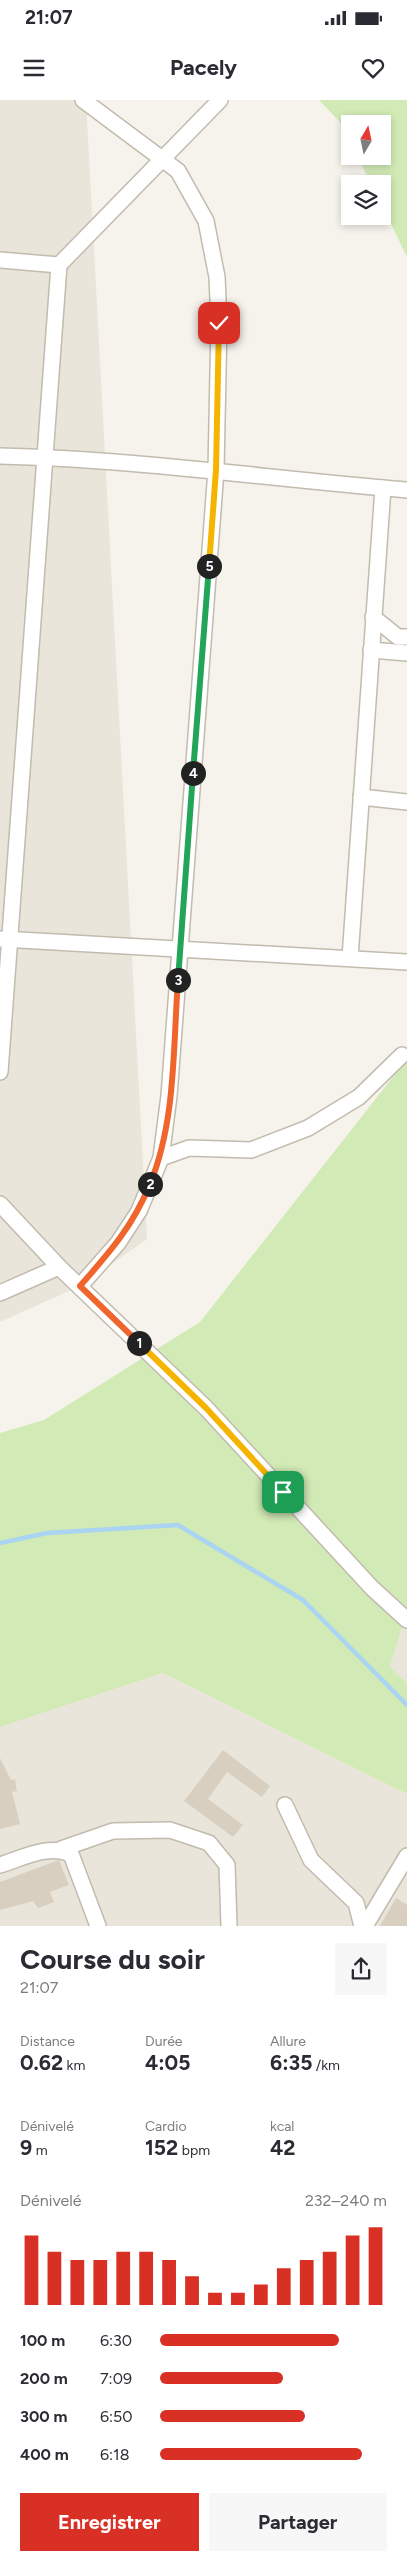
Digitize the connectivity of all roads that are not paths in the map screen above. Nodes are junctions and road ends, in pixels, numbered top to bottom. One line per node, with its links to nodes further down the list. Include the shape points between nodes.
1 (83, 100): 3 (street)
2 (220, 100): 3 (street)
3 (163, 160): 5 (street); 8 (street, via 178,171 206,221 217,277)
4 (0, 260): 5 (street)
5 (59, 264): 7 (street)
6 (0, 456): 7 (street)
7 (46, 457): 8 (street); 17 (street)
8 (216, 470): 9 (street); 18 (street)
9 (383, 488): 10 (street); 11 (street)
10 (407, 490)
11 (373, 617): 12 (street, via 398,637); 13 (street)
12 (407, 637)
13 (371, 650): 14 (street); 15 (street)
14 (407, 653)
15 (361, 797): 16 (street); 19 (street)
16 (407, 802)
17 (5, 939): 18 (street); 22 (street)
18 (180, 950): 19 (street); 23 (street, via 170,1096)
19 (350, 958): 20 (street)
20 (407, 962)
21 (402, 1055): 23 (street, via 359,1096 308,1128 251,1150 189,1148)
22 (0, 1072)
23 (161, 1158): 26 (street, via 139,1211 118,1243)
24 (0, 1204): 25 (street)
25 (59, 1268): 26 (street); 27 (street)
26 (80, 1286): 28 (street, via 206,1408 372,1588)
27 (0, 1292)
28 (407, 1620)
29 (285, 1805): 35 (street, via 311,1860 356,1903)
30 (61, 1849): 32 (street, via 46,1850); 33 (street, via 71,1854); 34 (street, via 113,1831 170,1830 209,1843 227,1864)
31 (407, 1856): 35 (street)
32 (0, 1865)
33 (98, 1926)
34 (230, 1926)
35 (363, 1926)

